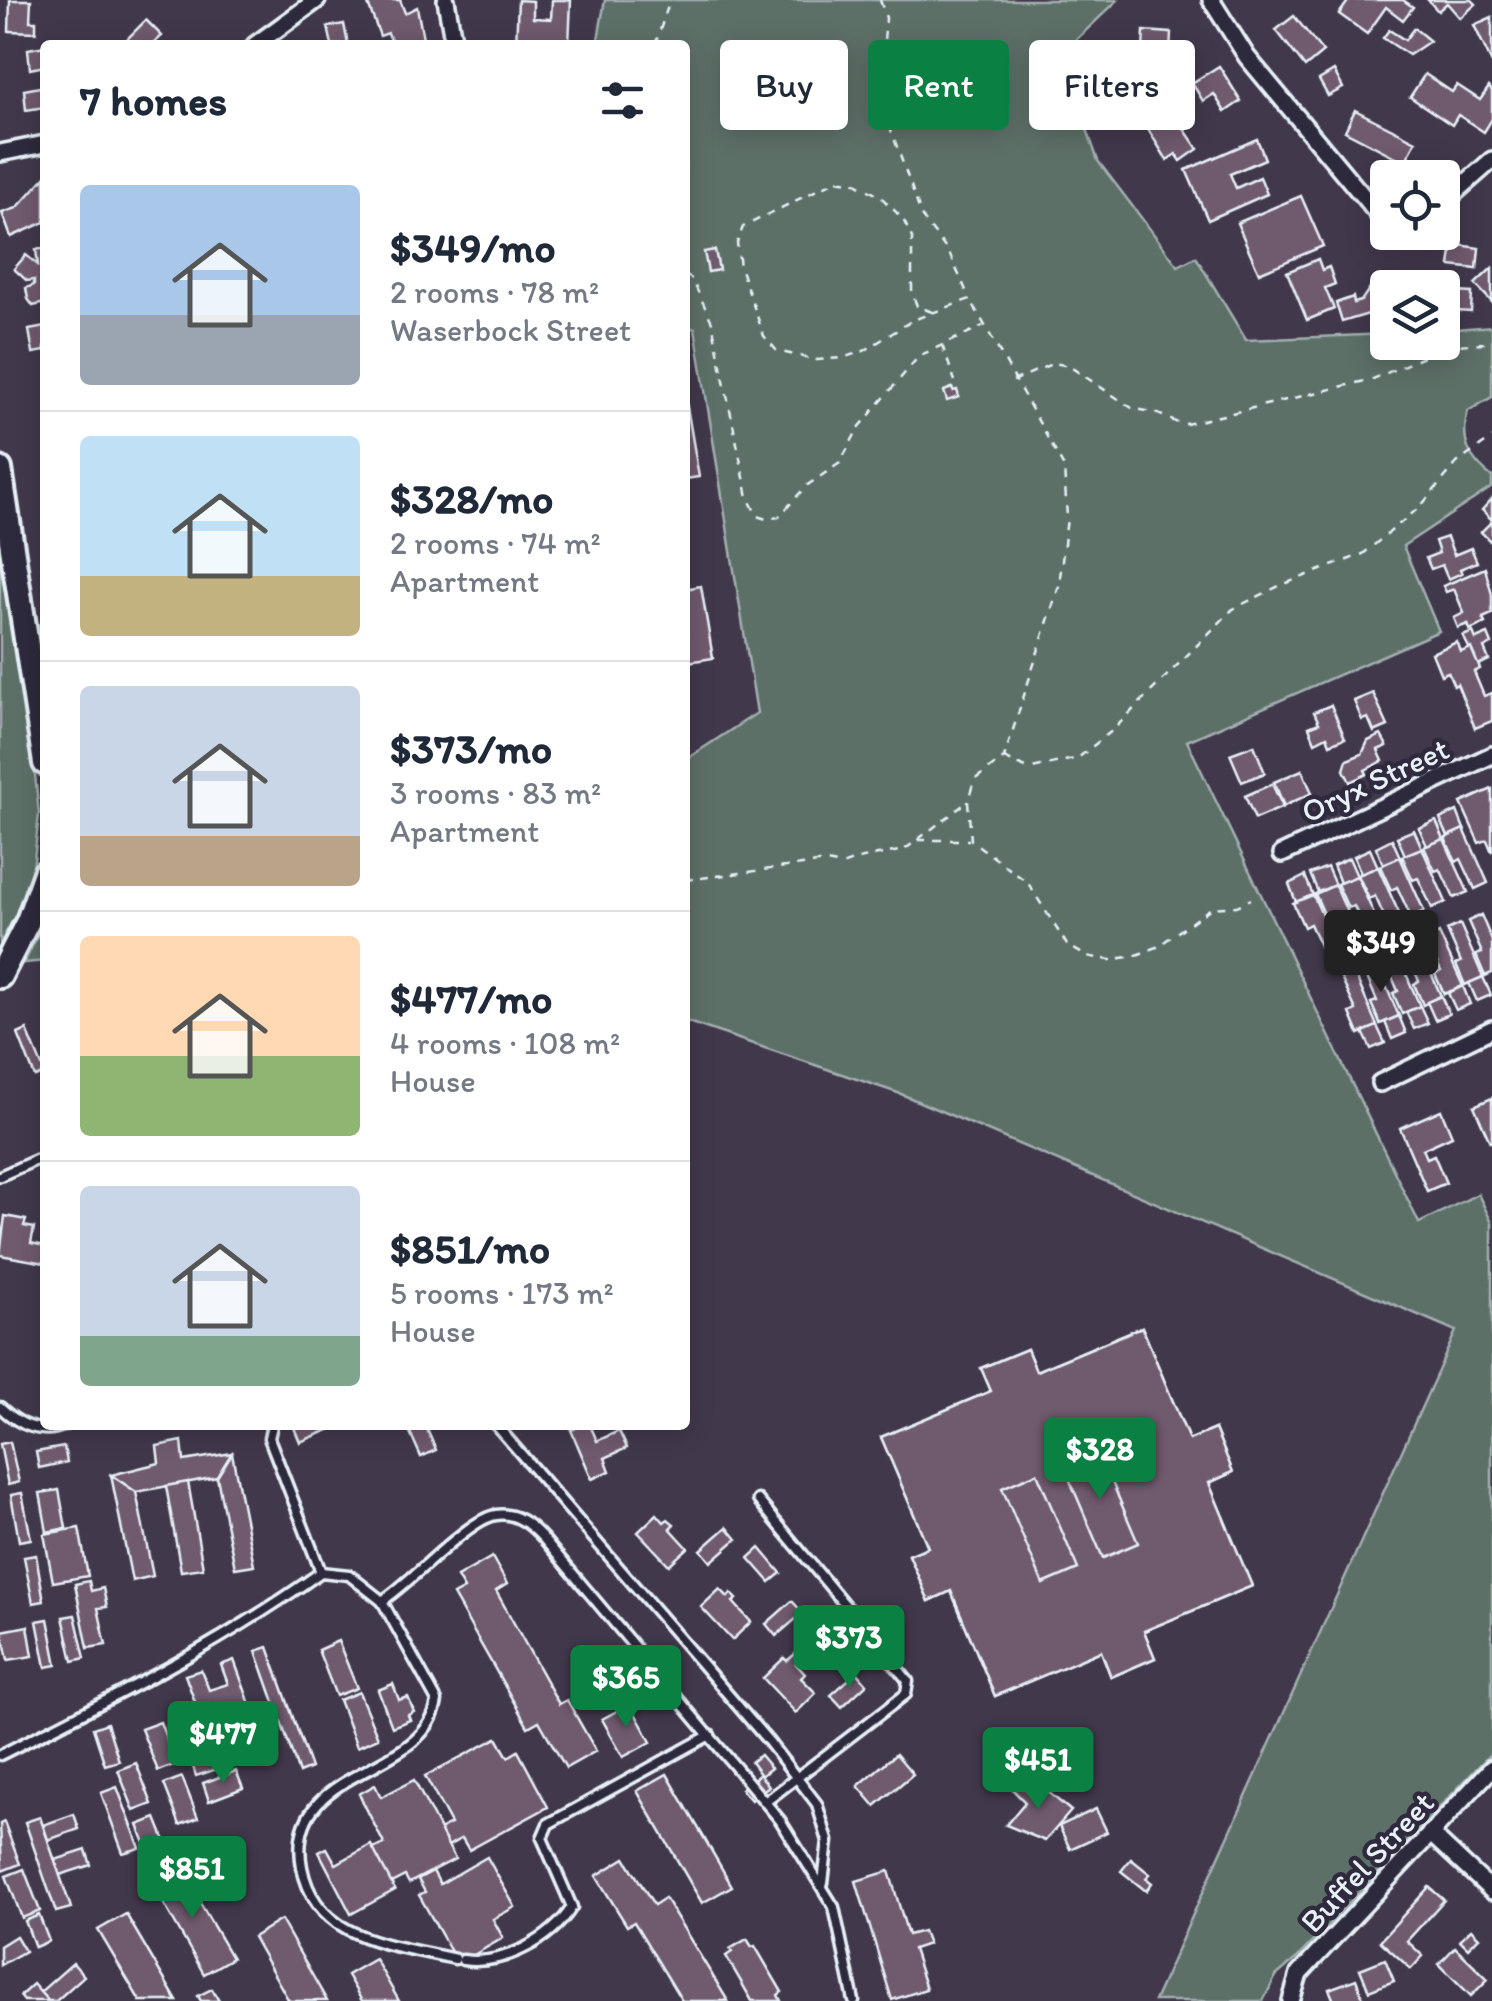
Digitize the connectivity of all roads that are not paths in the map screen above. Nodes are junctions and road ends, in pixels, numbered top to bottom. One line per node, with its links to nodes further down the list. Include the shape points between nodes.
1 (316, 0): 4 (street)
2 (446, 0): 5 (street)
3 (1211, 0): 10 (street, via 1247,57)
4 (261, 40)
5 (453, 40)
6 (40, 145): 7 (street)
7 (0, 153)
8 (1492, 160): 9 (street)
9 (1460, 188)
10 (1370, 205)
11 (0, 469): 12 (street)
12 (40, 730)
13 (1492, 756): 14 (street, Oryx Street)
14 (1282, 854)
15 (40, 886): 16 (street)
16 (0, 976)
17 (1492, 1029): 18 (street)
18 (1380, 1083)
19 (40, 1158): 20 (lane)
20 (0, 1176)
21 (0, 1407): 22 (lane)
22 (40, 1430)
23 (271, 1430): 26 (lane)
24 (500, 1430): 31 (lane)
25 (758, 1500): 31 (lane, via 908,1681 906,1694)
26 (321, 1572): 27 (lane, via 349,1575); 29 (lane, via 271,1608)
27 (382, 1600): 28 (lane, via 478,1522 495,1514 514,1516 543,1538); 28 (lane, via 438,1701 420,1736 322,1798 304,1819 304,1880 323,1914 355,1934 459,1960 498,1960 561,1925 572,1907 542,1838 548,1824)
28 (710, 1735): 32 (lane)
29 (0, 1756)
30 (1492, 1768): 33 (street, Buffel Street)
31 (797, 1778): 32 (lane); 34 (lane, via 817,1804 828,1841)
32 (765, 1802): 34 (lane)
33 (1430, 1832): 35 (street); 36 (street, Buffel Street, via 1299,1974)
34 (822, 1883): 37 (lane, via 834,1907)
35 (1492, 1892)
36 (1291, 2000)
37 (854, 2001)

